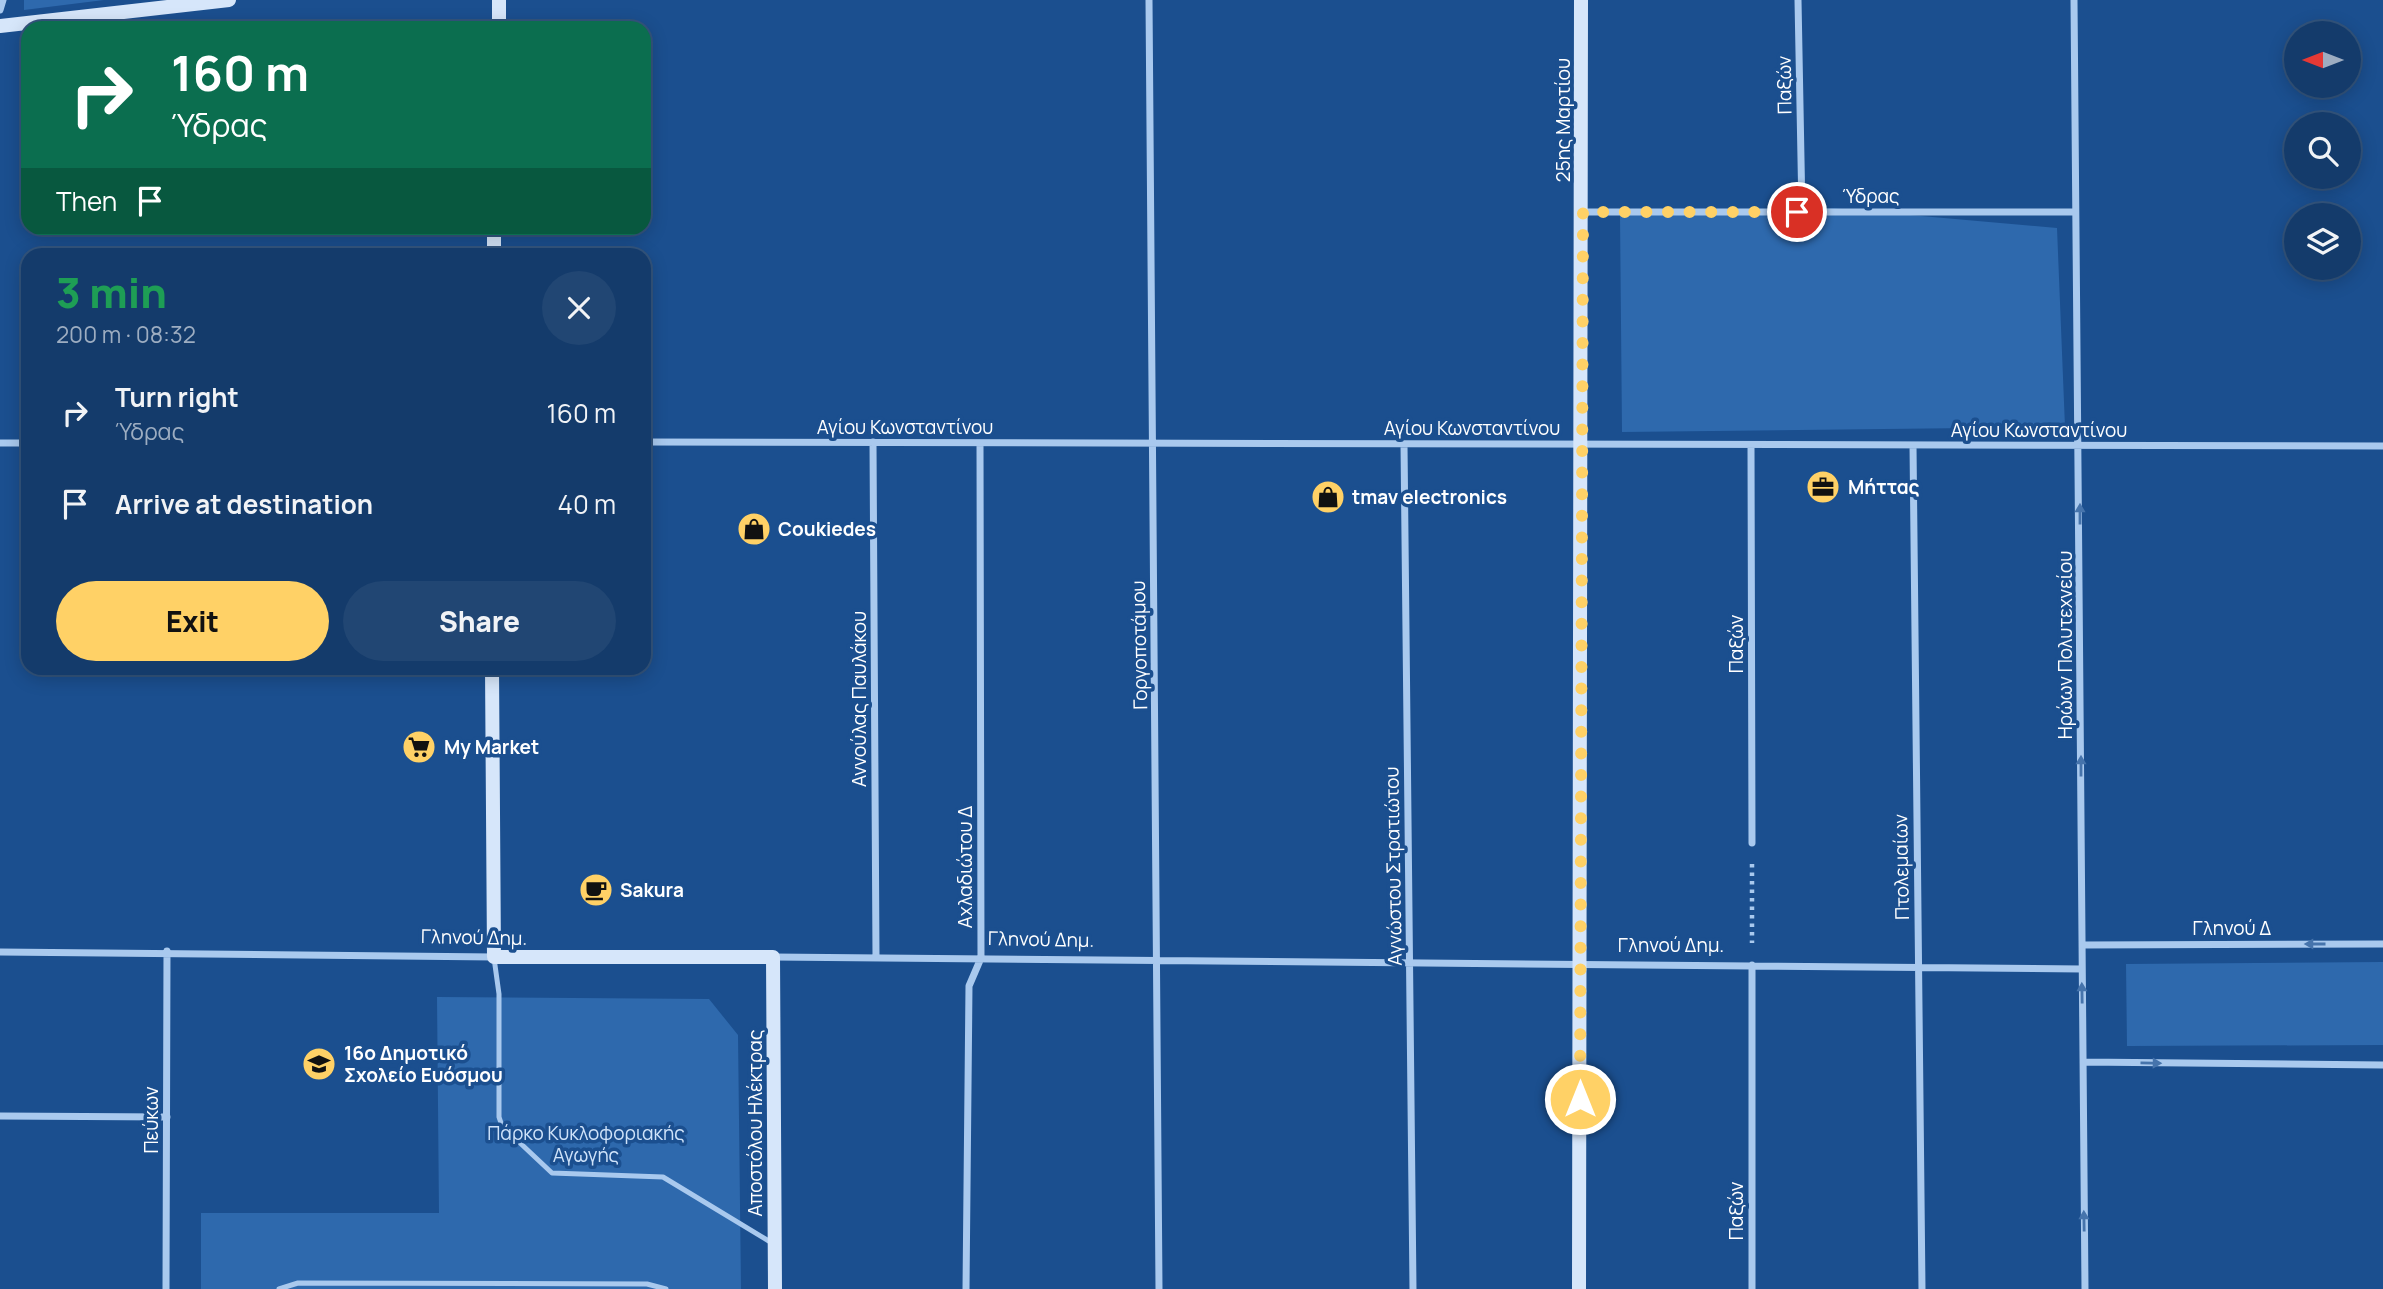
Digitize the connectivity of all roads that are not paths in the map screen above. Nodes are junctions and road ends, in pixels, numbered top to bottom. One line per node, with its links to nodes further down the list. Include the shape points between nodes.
1 (3, 0): 8 (street)
2 (229, 0): 9 (street)
3 (499, 0): 10 (street)
4 (1149, 0): 21 (street, Γοργοποτάμου)
5 (1581, 0): 13 (street, 25ης Μαρτίου)
6 (1798, 0): 14 (street, Παξών)
7 (2074, 0): 15 (street, Ηρώων Πολυτεχνείου)
8 (0, 10)
9 (44, 21)
10 (499, 21)
11 (21, 24): 12 (street)
12 (0, 26)
13 (1583, 212): 14 (street, Ύδρας); 23 (street, 25ης Μαρτίου)
14 (1802, 212): 15 (street, Ύδρας)
15 (2075, 212): 26 (street, Ηρώων Πολυτεχνείου)
16 (651, 442): 17 (street, Αγίου Κωνσταντίνου)
17 (873, 442): 20 (street, Αγίου Κωνσταντίνου); 34 (street, Αννούλας Παυλάκου)
18 (0, 443): 19 (street)
19 (21, 443)
20 (980, 443): 21 (street, Αγίου Κωνσταντίνου); 37 (street, Αχλαδιώτου Δ)
21 (1152, 443): 22 (street, Αγίου Κωνσταντίνου); 38 (street, Γοργοποτάμου)
22 (1404, 444): 23 (street, Αγίου Κωνσταντίνου); 39 (street, Αγνώστου Στρατιώτου)
23 (1581, 444): 24 (street, Αγίου Κωνσταντίνου); 40 (street, 25ης Μαρτίου)
24 (1751, 444): 25 (street, Αγίου Κωνσταντίνου); 29 (street, Παξών)
25 (1913, 445): 26 (street, Αγίου Κωνσταντίνου); 42 (street, Πτολεμαίων)
26 (2080, 446): 27 (street, Αγίου Κωνσταντίνου); 31 (street, Ηρώων Πολυτεχνείου, one-way to 26)
27 (2383, 446)
28 (492, 675): 35 (street)
29 (1752, 842)
30 (2383, 944): 31 (street, Γληνού Δ, one-way to 31)
31 (2081, 945): 43 (street, Ηρώων Πολυτεχνείου)
32 (167, 951): 33 (street, Γληνού Δημ.); 35 (street, Γληνού Δημ.); 47 (street, Πεύκων)
33 (0, 952)
34 (876, 956): 36 (street, Γληνού Δημ.); 37 (street, Γληνού Δημ.)
35 (494, 957): 36 (street, Γληνού Δημ.); 48 (lane, via 502,1126 552,1173 663,1177)
36 (773, 957): 48 (street, Αποστόλου Ηλέκτρας)
37 (981, 958): 38 (street, Γληνού Δημ.); 54 (street, Αχλαδιώτου Δ, via 969,986)
38 (1158, 960): 39 (street, Γληνού Δημ.); 55 (street, Γοργοποτάμου)
39 (1409, 962): 40 (street, Γληνού Δημ.); 56 (street, Αγνώστου Στρατιώτου)
40 (1580, 964): 41 (street, Γληνού Δημ.); 57 (street, 25ης Μαρτίου)
41 (1752, 965): 42 (street, Γληνού Δημ.); 58 (street, Παξών)
42 (1918, 967): 43 (street, Γληνού Δημ.); 59 (street, Πτολεμαίων)
43 (2081, 969): 44 (street, Ηρώων Πολυτεχνείου, one-way to 43)
44 (2083, 1062): 45 (street, one-way to 45); 60 (street, Ηρώων Πολυτεχνείου, one-way to 44)
45 (2383, 1065)
46 (0, 1116): 47 (street)
47 (167, 1117): 50 (street, Πεύκων)
48 (775, 1245): 53 (street, Αποστόλου Ηλέκτρας)
49 (592, 1286): 51 (lane, via 298,1283); 52 (lane, via 647,1284)
50 (166, 1289)
51 (279, 1289)
52 (666, 1289)
53 (775, 1289)
54 (966, 1289)
55 (1159, 1289)
56 (1413, 1289)
57 (1579, 1289)
58 (1752, 1289)
59 (1922, 1289)
60 (2085, 1289)

